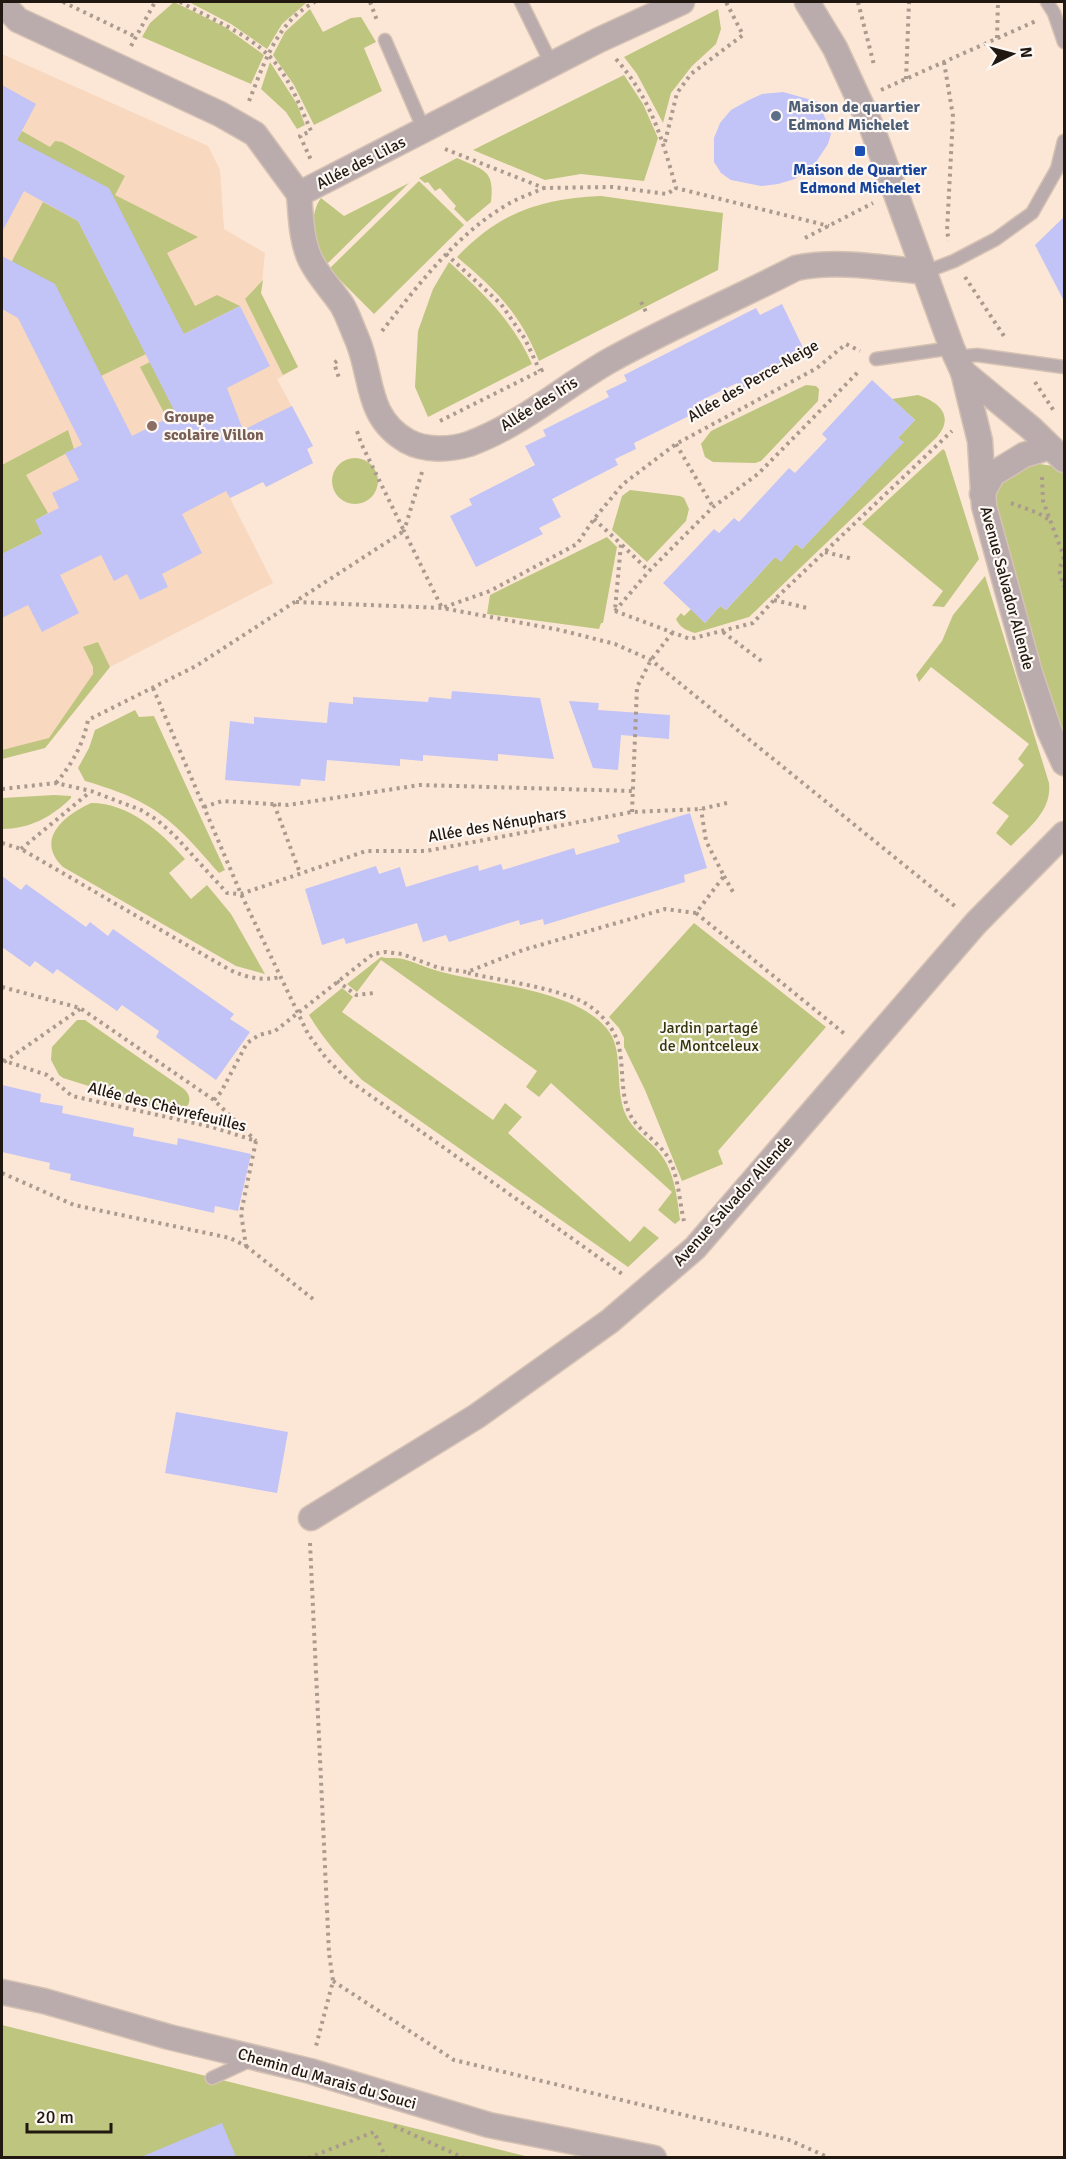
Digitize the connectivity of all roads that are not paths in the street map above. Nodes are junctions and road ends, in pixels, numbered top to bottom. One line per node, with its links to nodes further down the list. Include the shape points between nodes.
1 (521, 2): 8 (lane)
2 (682, 2): 8 (street, Allée des Lilas)
3 (807, 2): 12 (street, Avenue Salvador Allende, via 870,95)
4 (1047, 2): 7 (lane)
5 (2, 3): 11 (street, Allée des Lilas, via 18,20 255,134)
6 (385, 40): 9 (lane)
7 (1065, 42)
8 (552, 64): 9 (street, Allée des Lilas)
9 (424, 130): 11 (street, Allée des Lilas)
10 (1065, 141): 12 (lane, via 1057,169 1032,213 996,239)
11 (299, 194): 12 (street, Allée des Iris, via 310,261 343,306 359,344 370,394 392,430 429,448 466,445 485,437 540,408 609,361 796,268 834,264)
12 (925, 272): 14 (street, Avenue Salvador Allende)
13 (876, 359): 14 (lane)
14 (958, 359): 15 (lane, via 977,355); 16 (street); 17 (street, Avenue Salvador Allende, via 980,441)
15 (1065, 367)
16 (1057, 454): 17 (street, via 1024,455 993,474)
17 (982, 494): 18 (street, Avenue Salvador Allende, via 1030,672 1049,730)
18 (1065, 763)
19 (1065, 834): 20 (street, Avenue Salvador Allende, via 976,923 695,1248 610,1321 477,1416)
20 (311, 1518)
21 (2, 1992): 22 (street, Chemin du Marais du Souci)
22 (255, 2058): 23 (lane); 24 (street, Chemin du Marais du Souci, via 489,2125)
23 (212, 2078)
24 (654, 2157)

